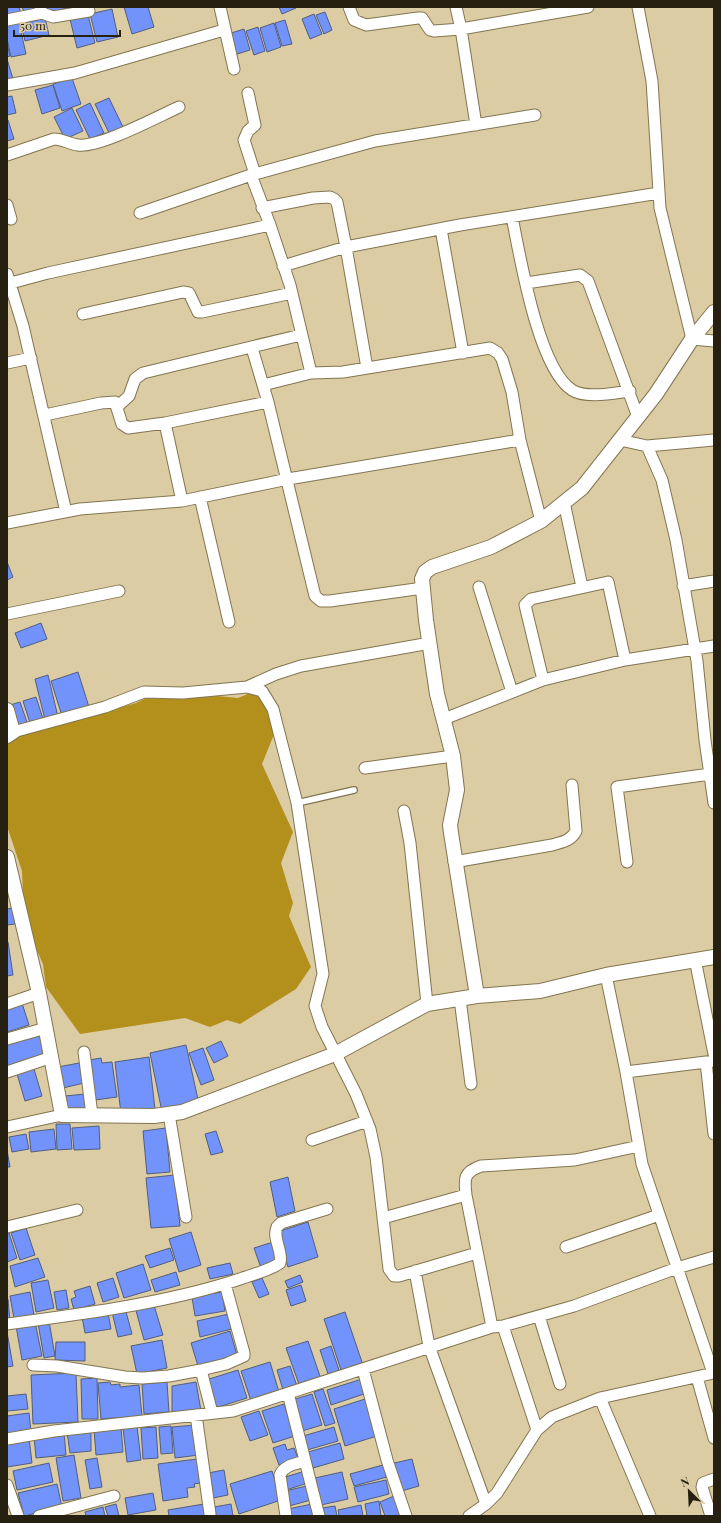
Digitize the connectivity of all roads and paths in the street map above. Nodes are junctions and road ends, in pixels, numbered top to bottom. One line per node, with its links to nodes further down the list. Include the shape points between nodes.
1 (220, 7): 10 (street)
2 (349, 7): 9 (street, via 354,20 366,25 422,18 434,32)
3 (456, 7): 9 (street)
4 (588, 7): 9 (street)
5 (638, 7): 19 (street, via 652,81)
6 (41, 10): 7 (street, via 53,17); 8 (street)
7 (90, 10)
8 (7, 20)
9 (460, 29): 16 (street)
10 (224, 30): 11 (street); 12 (street, via 75,73)
11 (234, 69)
12 (7, 85)
13 (248, 93): 18 (street, via 255,124 244,140)
14 (179, 107): 17 (street, via 101,141 78,146 54,139)
15 (535, 116): 16 (street)
16 (476, 125): 18 (street, via 375,141)
17 (7, 155)
18 (253, 175): 21 (street); 22 (street)
19 (659, 193): 23 (street); 35 (street, via 660,208)
20 (7, 205): 24 (street)
21 (262, 208): 25 (street); 27 (street, via 330,197 339,208)
22 (140, 213)
23 (512, 216): 26 (street); 30 (street)
24 (11, 219)
25 (270, 225): 28 (street); 29 (street, via 48,274)
26 (441, 228): 27 (street); 38 (street)
27 (346, 248): 28 (street); 41 (street)
28 (284, 266): 31 (street)
29 (8, 280): 39 (street, via 24,326)
30 (526, 283): 44 (street, via 535,321 548,354 560,376 573,391 593,395); 44 (street, via 580,275 588,280)
31 (292, 293): 33 (street, via 198,312 189,293 184,292); 34 (street)
32 (714, 312): 35 (street)
33 (83, 314)
34 (301, 335): 37 (street); 42 (street)
35 (692, 339): 36 (street); 48 (street)
36 (714, 341)
37 (252, 348): 43 (street); 46 (street, via 138,376 129,396)
38 (463, 353): 41 (street); 50 (street, via 490,348 498,353 512,392)
39 (31, 358): 40 (street); 47 (street)
40 (7, 363)
41 (367, 368): 42 (street)
42 (311, 373): 43 (street)
43 (263, 385): 45 (street)
44 (630, 391): 48 (street)
45 (268, 402): 49 (street); 54 (street)
46 (118, 406): 47 (street, via 115,402 109,402); 49 (street, via 124,427)
47 (44, 414): 58 (street)
48 (638, 417): 51 (street)
49 (164, 423): 56 (street)
50 (520, 440): 54 (street); 59 (street)
51 (620, 440): 53 (street); 57 (street, via 582,488)
52 (714, 440): 53 (street)
53 (647, 446): 62 (street, via 662,480 676,540)
54 (288, 479): 55 (street); 65 (street, via 312,589 321,601)
55 (200, 497): 56 (street); 68 (street)
56 (182, 501): 58 (street)
57 (564, 502): 59 (street); 64 (street)
58 (66, 512): 60 (street)
59 (541, 521): 65 (street, via 491,547 432,567 425,572)
60 (7, 523)
61 (714, 581): 62 (street)
62 (683, 586): 71 (street)
63 (479, 587): 75 (street)
64 (582, 587): 72 (street, via 608,582); 73 (street, via 531,599 525,605)
65 (423, 588): 69 (street)
66 (119, 591): 67 (street)
67 (7, 614)
68 (229, 622)
69 (430, 643): 74 (street, via 301,666); 77 (street, via 436,694)
70 (714, 646): 71 (street)
71 (695, 649): 72 (street); 79 (street)
72 (625, 660): 73 (street)
73 (544, 680): 75 (street)
74 (247, 687): 78 (street, via 183,694 144,692 105,707); 85 (street, via 262,691 273,709)
75 (512, 692): 77 (street)
76 (7, 710): 78 (street)
77 (444, 719): 80 (street)
78 (10, 734)
79 (709, 739): 82 (street)
80 (453, 756): 81 (street); 89 (street, via 457,790 450,825)
81 (365, 768)
82 (710, 774): 86 (street); 90 (street, via 617,787)
83 (572, 785): 89 (street, via 576,831 573,837 552,845)
84 (354, 790): 85 (lane)
85 (297, 803): 102 (street, via 323,974 315,1006)
86 (714, 803)
87 (404, 811): 98 (street, via 410,843)
88 (7, 857): 94 (street)
89 (454, 862): 95 (street)
90 (627, 862)
91 (714, 957): 92 (street)
92 (695, 959): 93 (street); 103 (street)
93 (606, 975): 95 (street, via 540,991); 107 (street)
94 (39, 993): 97 (street); 99 (street)
95 (477, 996): 96 (street)
96 (460, 999): 98 (street); 108 (street)
97 (7, 1004)
98 (427, 1004): 102 (street)
99 (46, 1028): 100 (street); 104 (street)
100 (7, 1039)
101 (84, 1052): 111 (street)
102 (335, 1054): 109 (street, via 194,1108); 112 (street)
103 (714, 1054)
104 (52, 1056): 106 (street); 110 (street)
105 (710, 1062): 107 (street); 114 (street)
106 (7, 1072)
107 (626, 1072): 116 (street)
108 (471, 1084)
109 (170, 1114): 111 (street); 121 (street)
110 (62, 1115): 111 (street); 113 (street)
111 (92, 1115)
112 (367, 1121): 115 (street); 122 (street, via 376,1157)
113 (8, 1124)
114 (714, 1134)
115 (312, 1140)
116 (639, 1146): 117 (street, via 575,1160 481,1166 467,1174); 120 (street, via 642,1164)
117 (466, 1195): 122 (street); 125 (street)
118 (327, 1209): 129 (street, via 281,1224 276,1230 282,1256 280,1263)
119 (77, 1210): 123 (street)
120 (659, 1215): 124 (street); 127 (street)
121 (186, 1217)
122 (383, 1218): 128 (street, via 387,1262 391,1273 399,1276)
123 (7, 1227)
124 (566, 1247)
125 (477, 1253): 128 (street); 132 (street)
126 (714, 1257): 127 (street)
127 (677, 1268): 130 (street, via 574,1306); 137 (street)
128 (415, 1271): 133 (street)
129 (225, 1284): 131 (street, via 115,1308); 136 (street, via 244,1356 231,1363)
130 (539, 1316): 132 (street); 139 (street)
131 (7, 1324)
132 (498, 1326): 133 (street); 144 (street)
133 (429, 1346): 135 (street); 151 (street)
134 (32, 1365): 136 (street, via 63,1366 142,1378)
135 (363, 1369): 140 (street); 157 (street, via 387,1460)
136 (201, 1370): 142 (street)
137 (713, 1373): 138 (street)
138 (697, 1377): 141 (street); 145 (street)
139 (560, 1384)
140 (288, 1393): 142 (street, via 233,1411); 147 (street)
141 (600, 1398): 144 (street, via 557,1414); 159 (street)
142 (212, 1413): 143 (street)
143 (196, 1415): 146 (street, via 54,1430); 153 (street)
144 (537, 1430): 151 (street, via 497,1493)
145 (714, 1438)
146 (7, 1439)
147 (305, 1461): 155 (street, via 288,1466 280,1475); 156 (street)
148 (714, 1479): 160 (street, via 702,1487)
149 (7, 1485): 152 (street)
150 (114, 1496): 154 (street)
151 (486, 1504): 158 (street)
152 (14, 1512)
153 (210, 1514)
154 (39, 1516)
155 (286, 1516)
156 (319, 1516)
157 (406, 1516)
158 (469, 1516)
159 (650, 1516)
160 (711, 1516)

